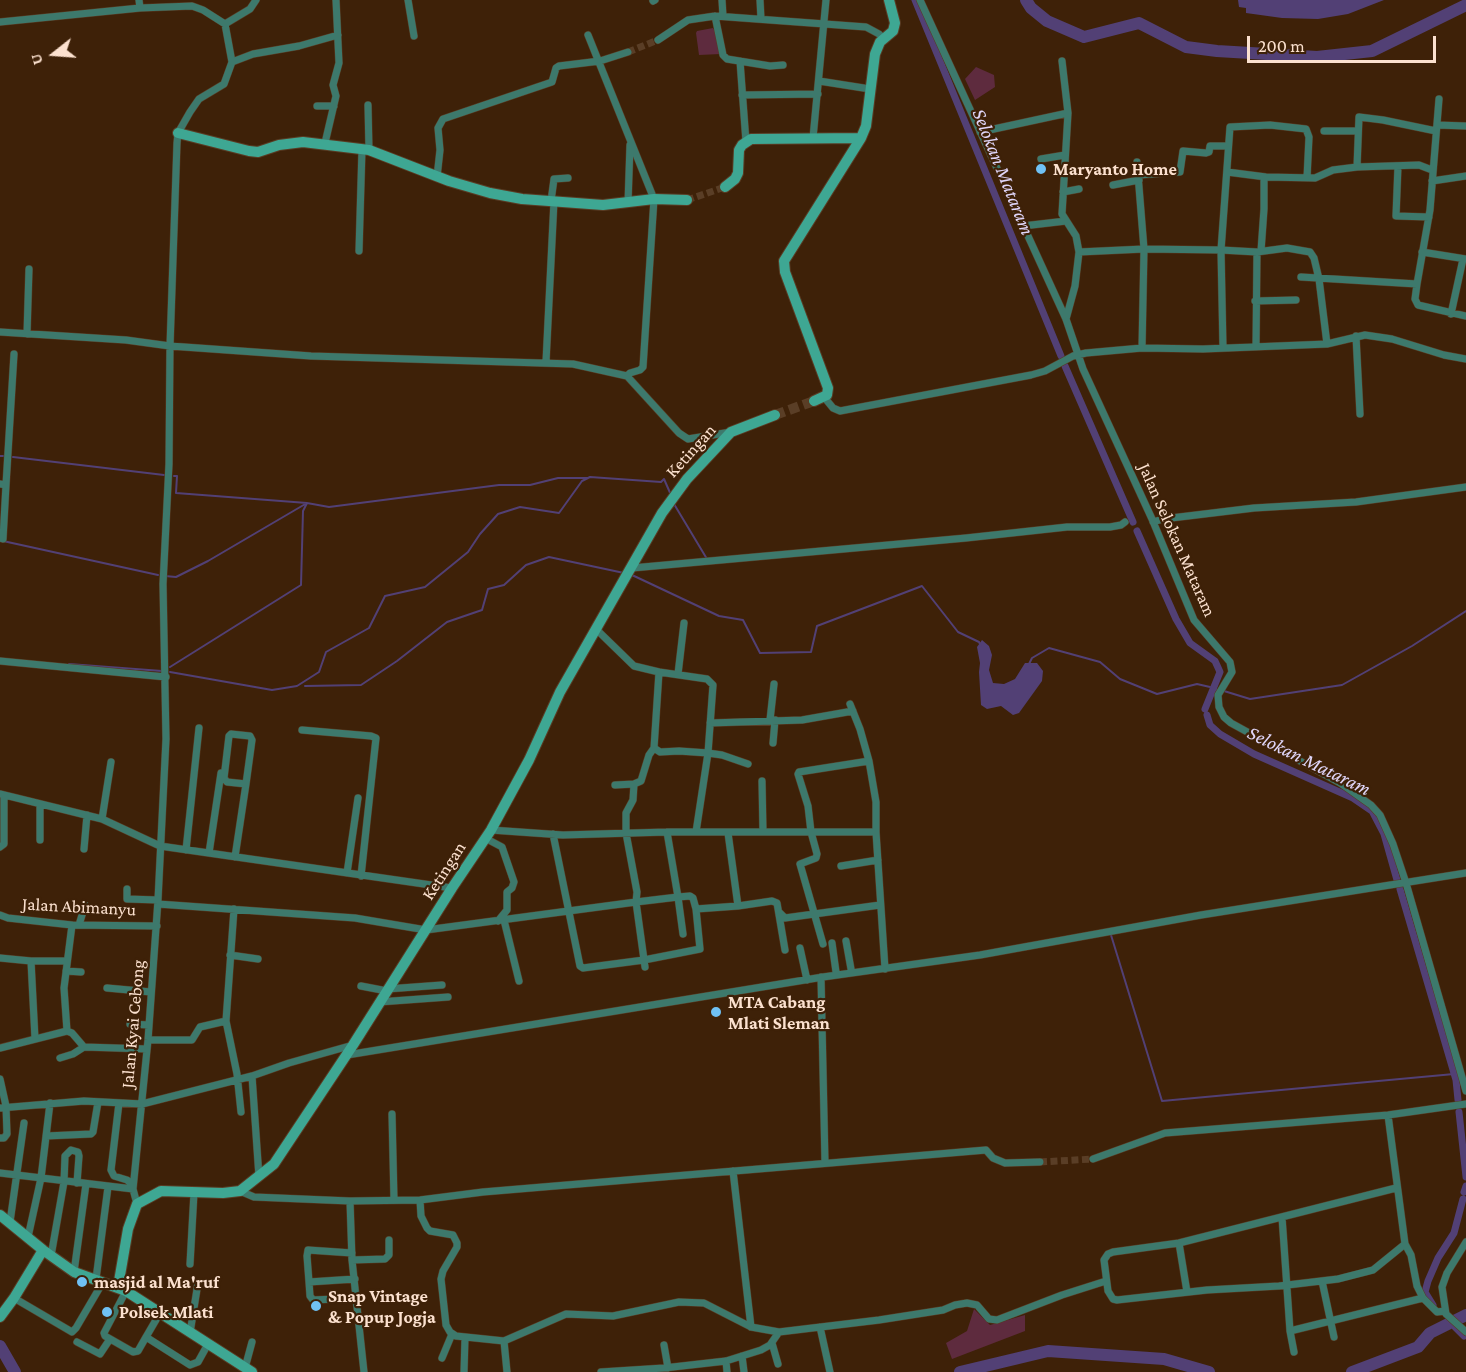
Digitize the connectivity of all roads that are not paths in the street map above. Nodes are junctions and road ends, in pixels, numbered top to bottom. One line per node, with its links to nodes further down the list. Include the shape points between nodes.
1 (256, 0): 13 (street, via 250,9)
2 (336, 0): 15 (street)
3 (408, 0): 17 (street)
4 (722, 0): 10 (street)
5 (760, 0): 11 (street)
6 (826, 0): 14 (street)
7 (890, 0): 18 (street, via 895,23)
8 (920, 0): 38 (street, Jalan Selokan Mataram)
9 (139, 4): 12 (street); 13 (street, via 192,6)
10 (719, 16): 11 (street); 19 (street, via 688,20); 22 (street, via 724,58)
11 (761, 19): 14 (street)
12 (0, 22)
13 (225, 24): 24 (street)
14 (823, 24): 18 (street, via 866,27); 26 (street)
15 (338, 35): 24 (street); 33 (street)
16 (588, 35): 21 (street)
17 (414, 36)
18 (884, 39): 27 (street, via 874,54)
19 (657, 40)
20 (628, 52): 21 (street)
21 (600, 61): 43 (street); 56 (street, via 559,66 552,82 443,119 438,128)
22 (740, 61): 25 (street); 28 (street)
23 (1062, 61): 34 (street)
24 (232, 62): 40 (street, via 224,84 200,99)
25 (783, 65)
26 (819, 81): 27 (street); 29 (street)
27 (870, 89): 42 (street)
28 (742, 94): 29 (street); 44 (street)
29 (818, 94): 41 (street)
30 (1439, 99): 36 (street)
31 (368, 105): 47 (street)
32 (317, 106): 33 (street)
33 (334, 106): 45 (street)
34 (1068, 113): 38 (street); 48 (street)
35 (1466, 126): 36 (street)
36 (1437, 128): 37 (street, via 1362,117); 53 (street)
37 (1357, 131): 39 (street); 52 (street)
38 (980, 132): 72 (street, Jalan Selokan Mataram)
39 (1324, 132)
40 (178, 133): 45 (street, via 258,152 292,143); 93 (street, Jalan Kyai Cebong)
41 (813, 138): 42 (street); 44 (street, via 756,138)
42 (861, 138): 102 (street, via 784,261 827,384 828,392)
43 (630, 142): 66 (street); 69 (street)
44 (746, 142): 63 (street, via 739,150 738,173)
45 (325, 143): 47 (street)
46 (1228, 146): 54 (street); 59 (street, via 1210,146 1206,153 1183,151 1180,171); 60 (street, via 1231,126 1306,129)
47 (366, 149): 56 (street); 75 (street)
48 (1065, 155): 49 (street); 65 (street)
49 (1041, 159)
50 (1137, 162): 59 (street)
51 (1398, 166): 52 (street); 53 (street, via 1419,165); 70 (street, via 1396,216)
52 (1357, 167): 60 (street)
53 (1432, 170): 61 (street)
54 (1227, 172): 57 (street); 74 (street)
55 (1466, 176): 61 (street)
56 (437, 177): 68 (street, via 490,193)
57 (1264, 177): 60 (street); 76 (street)
58 (568, 178): 68 (street, via 554,179)
59 (1139, 178): 62 (street); 73 (street)
60 (1307, 178)
61 (1432, 181): 70 (street)
62 (1113, 185)
63 (725, 188)
64 (1079, 189): 65 (street)
65 (1063, 192): 71 (street, via 1062,214)
66 (654, 199): 67 (street); 69 (street); 101 (street, via 643,367)
67 (687, 200)
68 (552, 201): 69 (street, via 603,205); 100 (street)
69 (628, 202)
70 (1429, 217): 78 (street)
71 (1066, 221): 72 (street); 77 (street, via 1076,236)
72 (1023, 226): 88 (street, Jalan Selokan Mataram)
73 (1144, 249): 74 (street); 77 (street); 95 (street)
74 (1221, 250): 76 (street); 96 (street)
75 (359, 251)
76 (1259, 251): 82 (street, via 1308,251 1314,258); 85 (street)
77 (1079, 252): 88 (street)
78 (1422, 252): 79 (street); 83 (street)
79 (1464, 259): 86 (street)
80 (29, 269): 90 (street)
81 (1301, 278): 82 (street)
82 (1319, 279): 83 (street); 92 (street)
83 (1417, 284): 86 (street, via 1414,299 1418,305)
84 (1296, 300): 85 (street)
85 (1255, 301): 94 (street)
86 (1450, 314): 87 (street)
87 (1466, 316)
88 (1066, 319): 98 (street, Jalan Selokan Mataram)
89 (0, 332): 90 (street)
90 (27, 333): 93 (street)
91 (1356, 336): 92 (street); 99 (street, via 1392,339); 103 (street)
92 (1328, 344): 94 (street)
93 (171, 346): 100 (street, via 311,356); 117 (street, Jalan Kyai Cebong, via 163,584)
94 (1256, 347): 96 (street)
95 (1142, 348): 96 (street); 98 (street)
96 (1223, 348)
97 (14, 354): 106 (street)
98 (1075, 355): 102 (street, via 1031,375 840,411); 109 (street, Jalan Selokan Mataram)
99 (1466, 359)
100 (546, 362): 101 (street)
101 (627, 376): 105 (street, via 682,436 690,439)
102 (819, 399)
103 (1360, 414)
104 (775, 415): 105 (street, Ketingan)
105 (731, 432): 111 (street, Ketingan, via 676,492)
106 (3, 485): 110 (street, via 3,539)
107 (1466, 487): 109 (street)
108 (1125, 522): 111 (street, via 1110,527 1067,527)
109 (1153, 522): 160 (street, Jalan Selokan Mataram, via 1194,620 1232,667 1218,695 1224,717 1371,805 1386,828)
110 (0, 538)
111 (632, 568): 113 (street, Ketingan)
112 (684, 623): 116 (street)
113 (596, 628): 115 (street, via 634,666); 146 (street, Ketingan)
114 (0, 661): 117 (street)
115 (659, 672): 116 (street); 125 (street)
116 (678, 674): 120 (street, via 707,679 713,685)
117 (166, 677): 149 (street, Jalan Kyai Cebong)
118 (774, 684): 119 (street)
119 (773, 720): 120 (street); 124 (street); 127 (street, via 802,720 851,707)
120 (710, 723): 126 (street)
121 (199, 728): 152 (street)
122 (302, 730): 159 (street, via 376,738)
123 (227, 733): 153 (street)
124 (773, 743)
125 (654, 748): 126 (street, via 660,752); 132 (street, via 642,779)
126 (708, 753): 129 (street); 140 (street)
127 (869, 761): 142 (street, via 799,772); 143 (street)
128 (111, 762): 138 (street)
129 (748, 764)
130 (762, 781): 141 (street)
131 (246, 784): 131 (street, via 252,738 231,734 224,778 227,782); 154 (street)
132 (634, 784): 133 (street); 144 (street, via 633,800 626,813)
133 (615, 785)
134 (2, 794): 136 (street); 150 (street, via 4,844)
135 (358, 798): 157 (street)
136 (40, 805): 137 (street); 148 (street)
137 (87, 815): 138 (street); 151 (street)
138 (102, 819): 149 (street)
139 (667, 832): 140 (street); 144 (street); 163 (street)
140 (696, 832): 145 (street)
141 (763, 832): 142 (street); 145 (street)
142 (811, 832): 143 (street); 173 (street, via 817,857 800,864)
143 (876, 832): 155 (street)
144 (626, 833): 147 (street); 165 (street)
145 (728, 833): 168 (street)
146 (488, 834): 147 (street); 161 (street, Ketingan); 175 (street, via 502,847 514,882 507,892 507,910)
147 (553, 834): 171 (street)
148 (40, 840)
149 (160, 846): 152 (street); 164 (street, Jalan Kyai Cebong)
150 (0, 847)
151 (84, 849)
152 (186, 850): 153 (street)
153 (210, 853): 154 (street)
154 (235, 857): 157 (street)
155 (878, 860): 156 (street); 167 (street)
156 (841, 866)
157 (347, 873): 159 (street)
158 (1466, 873): 160 (street)
159 (362, 876): 161 (street)
160 (1403, 884): 192 (street); 221 (street, Jalan Selokan Mataram)
161 (452, 888): 178 (street, Ketingan)
162 (127, 889): 164 (street, via 127,899)
163 (678, 897): 165 (street); 170 (street, via 690,896); 179 (street)
164 (158, 902): 169 (street); 177 (street, Jalan Kyai Cebong)
165 (636, 902): 171 (street); 190 (street)
166 (85, 905): 176 (street)
167 (880, 905): 173 (street); 192 (street)
168 (738, 906): 170 (street); 172 (street, via 775,901)
169 (234, 909): 178 (street, via 355,918); 185 (street)
170 (696, 909): 190 (street, via 700,949)
171 (569, 911): 175 (street); 190 (street, via 581,967)
172 (780, 913): 173 (street, via 786,918); 184 (street)
173 (814, 914): 182 (street)
174 (0, 915): 176 (street, Jalan Abimanyu)
175 (501, 921): 178 (street); 198 (street)
176 (75, 925): 177 (street, Jalan Abimanyu); 188 (street)
177 (156, 926): 203 (street, Jalan Kyai Cebong)
178 (426, 930): 202 (street, Ketingan)
179 (683, 934)
180 (846, 940): 191 (street)
181 (832, 943): 195 (street)
182 (823, 944)
183 (800, 948): 197 (street)
184 (785, 950)
185 (230, 956): 187 (street); 206 (street)
186 (0, 958): 189 (street)
187 (258, 959)
188 (66, 961): 189 (street); 193 (street)
189 (31, 962): 210 (street)
190 (645, 964)
191 (851, 969)
192 (885, 969): 196 (street)
193 (66, 970): 194 (street); 209 (street)
194 (81, 972)
195 (836, 972)
196 (821, 977): 197 (street); 236 (street)
197 (807, 980): 216 (street)
198 (519, 981)
199 (442, 985): 202 (street)
200 (361, 986): 202 (street)
201 (107, 988): 203 (street)
202 (387, 990): 205 (street, Ketingan)
203 (151, 992): 208 (street, Jalan Kyai Cebong)
204 (448, 997): 205 (street)
205 (379, 1002): 212 (street, Ketingan)
206 (226, 1021): 211 (street, via 200,1027 192,1040); 220 (street)
207 (130, 1024): 208 (street)
208 (149, 1025): 211 (street, Jalan Kyai Cebong)
209 (67, 1031): 210 (street); 214 (street)
210 (35, 1039): 213 (street)
211 (148, 1040): 215 (street, Jalan Kyai Cebong)
212 (353, 1045): 216 (street, Ketingan); 218 (street)
213 (0, 1047)
214 (84, 1047): 215 (street); 217 (street)
215 (147, 1049): 225 (street, Jalan Kyai Cebong)
216 (347, 1055): 240 (street, Ketingan, via 283,1151)
217 (60, 1058)
218 (252, 1076): 220 (street); 240 (street)
219 (0, 1079): 227 (street)
220 (238, 1079): 225 (street); 228 (street)
221 (1466, 1091)
222 (50, 1102): 223 (street); 227 (street); 232 (street)
223 (98, 1102): 224 (street); 232 (street, via 91,1134)
224 (119, 1102): 225 (street); 246 (street, via 111,1170)
225 (142, 1104): 246 (street, Jalan Kyai Cebong)
226 (1465, 1105): 230 (street)
227 (3, 1107): 233 (street, via 7,1134)
228 (241, 1112)
229 (393, 1114): 250 (street)
230 (1388, 1115): 234 (street, via 1165,1133); 247 (street)
231 (24, 1123): 239 (street)
232 (46, 1136): 241 (street)
233 (0, 1138)
234 (1093, 1159)
235 (1040, 1162): 236 (street, via 1005,1163 986,1150)
236 (825, 1163): 237 (street)
237 (733, 1171): 251 (street); 282 (street)
238 (0, 1173): 239 (street)
239 (18, 1175): 241 (street); 256 (street)
240 (259, 1177): 248 (street, Ketingan)
241 (41, 1178): 242 (street); 257 (street)
242 (64, 1182): 243 (street); 243 (street, via 65,1155 75,1151 79,1156); 262 (street)
243 (77, 1183): 244 (street)
244 (86, 1184): 245 (street); 265 (street)
245 (108, 1186): 246 (street); 267 (street)
246 (133, 1187): 253 (street, Jalan Kyai Cebong)
247 (1396, 1188): 255 (street); 261 (street)
248 (240, 1191): 249 (street); 252 (street, via 254,1197)
249 (194, 1193): 253 (street, via 161,1191); 264 (street)
250 (394, 1200): 251 (street); 252 (street)
251 (420, 1200): 288 (street, via 427,1228 453,1235 457,1243 441,1279 446,1325)
252 (350, 1201): 263 (street)
253 (137, 1204): 273 (street, via 128,1229)
254 (0, 1215): 256 (street)
255 (1282, 1217): 260 (street); 272 (street)
256 (10, 1222): 257 (street)
257 (28, 1237): 262 (street)
258 (389, 1240): 263 (street, via 389,1255 385,1259)
259 (1466, 1242): 279 (street, via 1444,1280)
260 (1179, 1243): 268 (street, via 1108,1254 1104,1260); 274 (street)
261 (1405, 1244): 269 (street, via 1373,1270); 277 (street)
262 (47, 1253): 265 (street); 275 (street)
263 (352, 1256): 266 (street); 270 (street, via 308,1250)
264 (190, 1264)
265 (74, 1272): 267 (street)
266 (355, 1279): 270 (street); 276 (street)
267 (100, 1281): 273 (street); 275 (street, via 72,1332)
268 (1106, 1281): 274 (street, via 1110,1295 1117,1300); 283 (street, via 998,1320 989,1319 977,1305 967,1303 890,1319)
269 (1322, 1281): 272 (street); 281 (street)
270 (309, 1282): 276 (street, via 313,1300)
271 (198, 1283): 285 (street)
272 (1287, 1285): 274 (street); 284 (street)
273 (122, 1289): 278 (street); 292 (street, via 104,1333)
274 (1187, 1292)
275 (14, 1298): 280 (street)
276 (357, 1298): 308 (street)
277 (1423, 1298): 279 (street, via 1437,1312); 281 (street)
278 (160, 1313): 285 (street); 289 (street)
279 (1446, 1313): 287 (street)
280 (2, 1315)
281 (1329, 1320): 284 (street); 290 (street)
282 (751, 1327): 286 (street); 293 (street, via 704,1303 679,1302 613,1316 566,1314)
283 (820, 1327): 286 (street); 314 (street)
284 (1290, 1331): 299 (street)
285 (190, 1332): 297 (street)
286 (779, 1332): 296 (street)
287 (1466, 1332)
288 (452, 1334): 291 (street); 301 (street)
289 (146, 1337): 292 (street, via 134,1352); 297 (street, via 190,1365 198,1362)
290 (1334, 1337)
291 (465, 1338): 293 (street); 309 (street)
292 (110, 1339): 294 (street, via 100,1354)
293 (504, 1341): 310 (street)
294 (77, 1342)
295 (252, 1342): 306 (street)
296 (772, 1343): 300 (street); 303 (street)
297 (208, 1344): 306 (street)
298 (664, 1345): 304 (street)
299 (1294, 1352)
300 (742, 1356): 302 (street); 313 (street)
301 (442, 1358)
302 (726, 1360): 305 (street); 312 (street)
303 (778, 1364)
304 (668, 1368): 305 (street); 307 (street)
305 (682, 1369)
306 (249, 1370)
307 (644, 1371): 311 (street)
308 (364, 1372)
309 (464, 1372)
310 (507, 1372)
311 (601, 1372)
312 (727, 1372)
313 (744, 1372)
314 (830, 1372)

